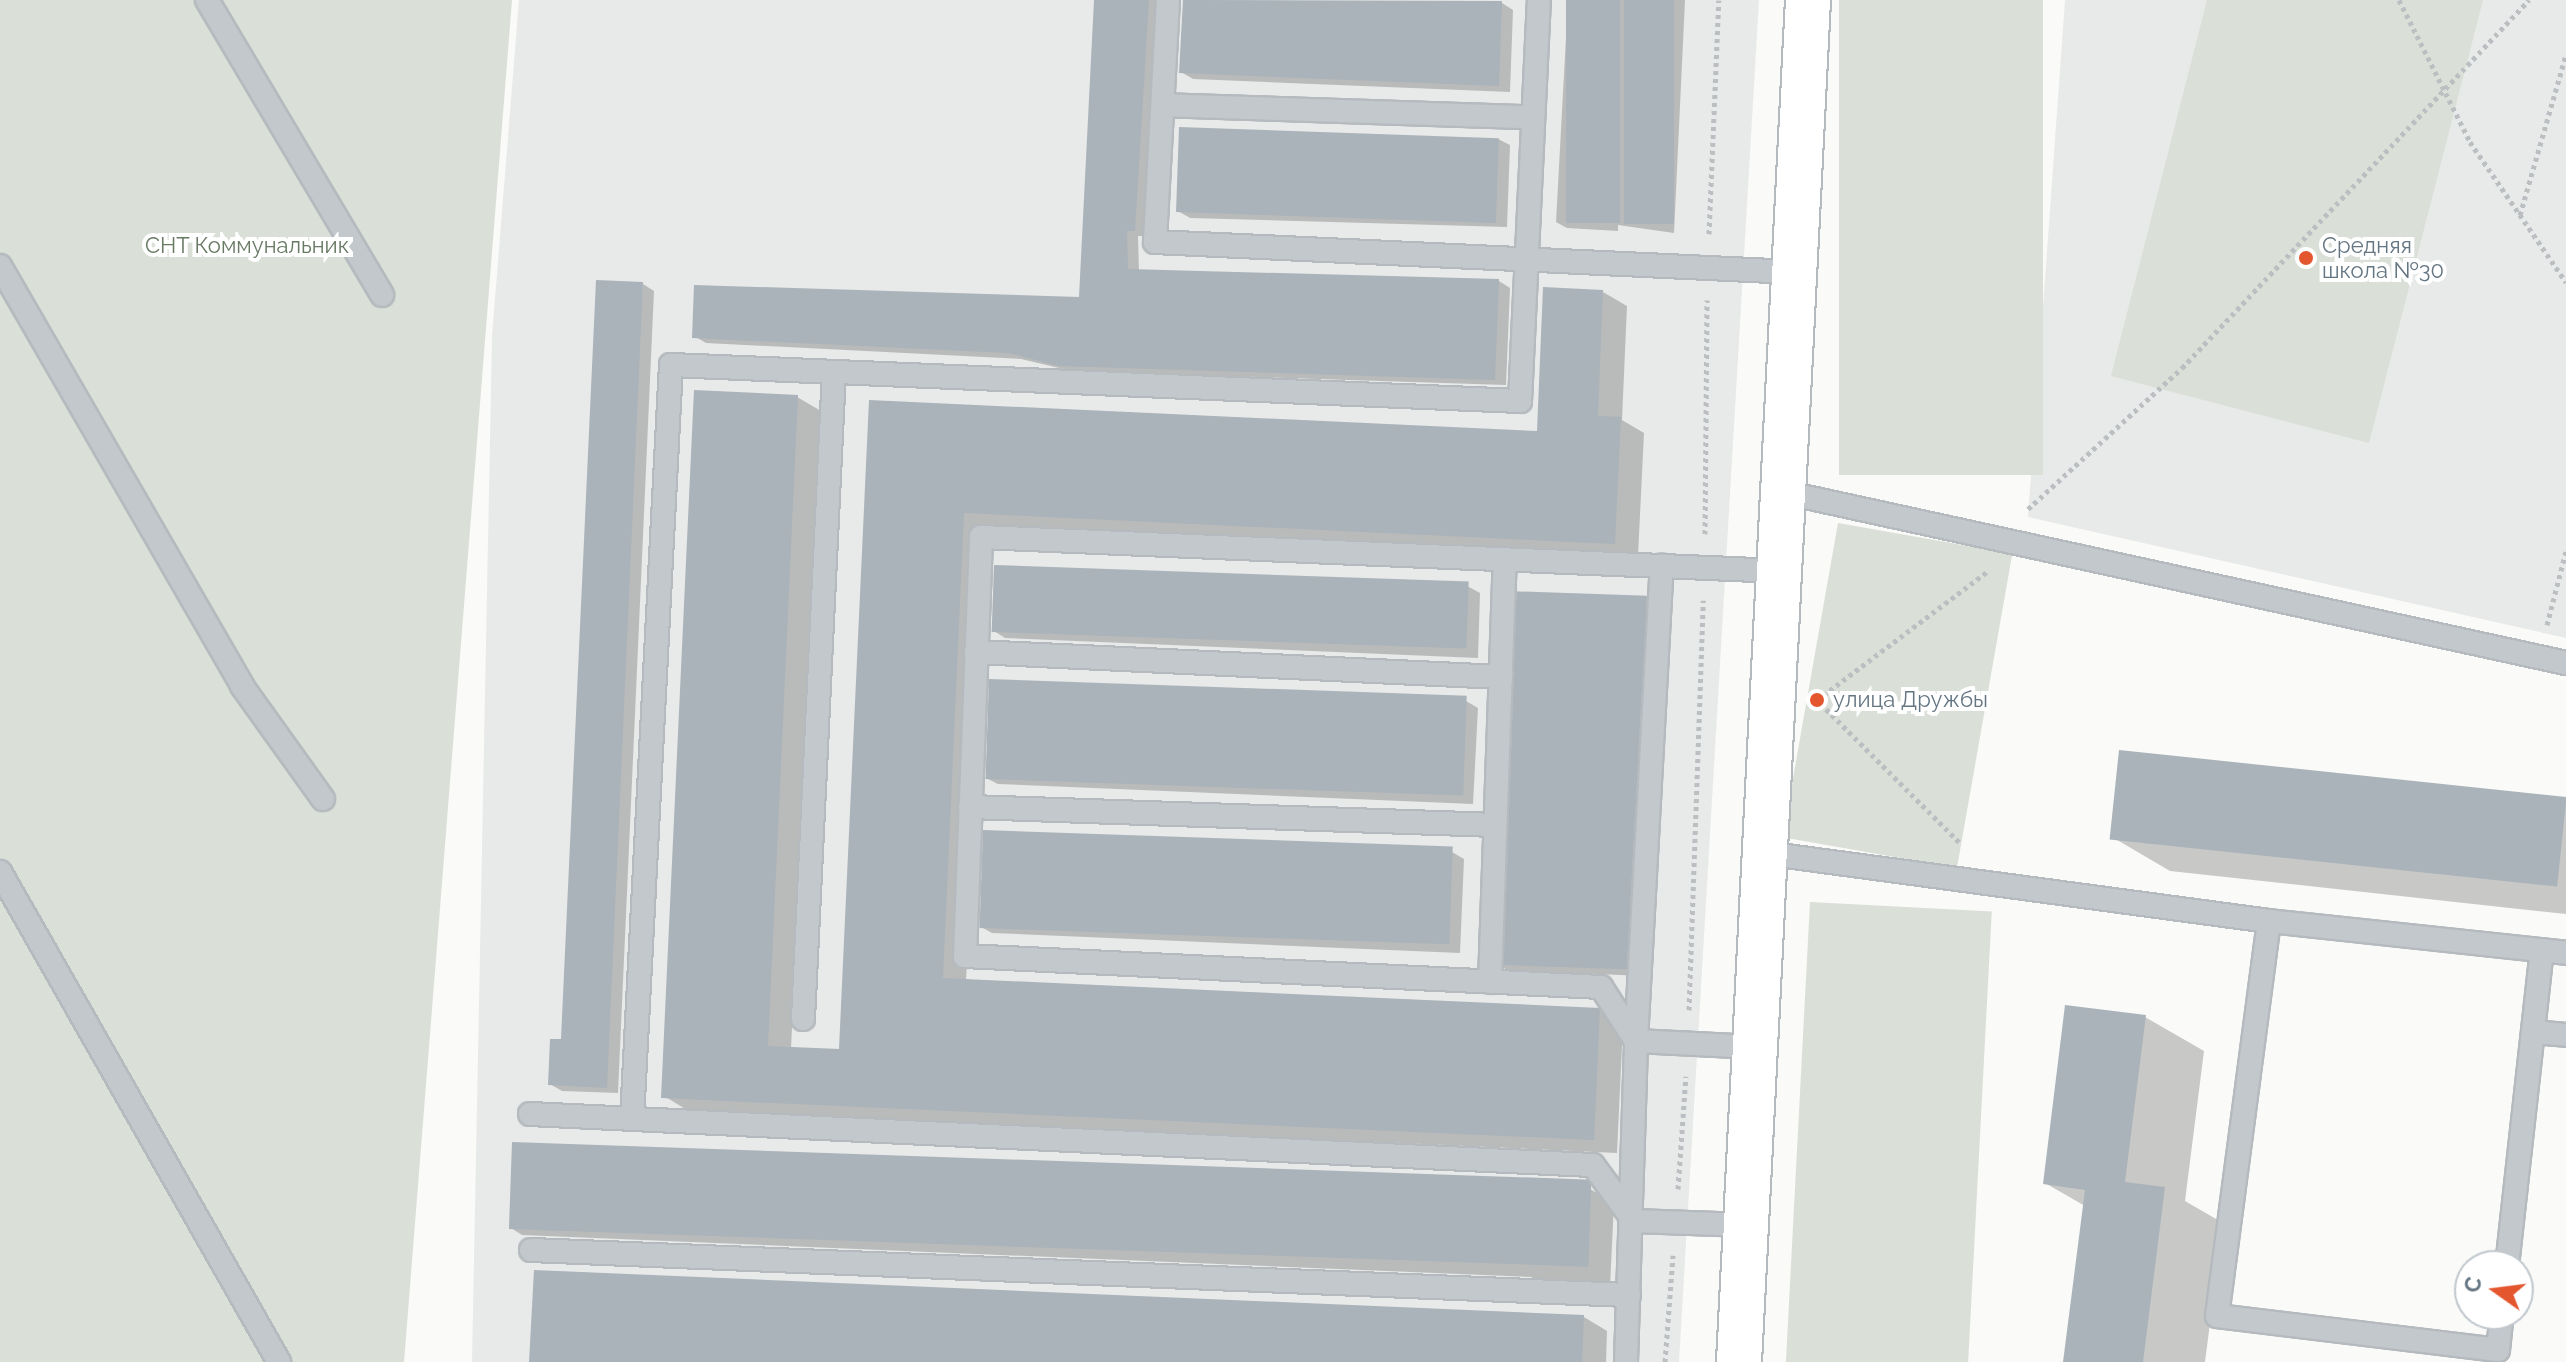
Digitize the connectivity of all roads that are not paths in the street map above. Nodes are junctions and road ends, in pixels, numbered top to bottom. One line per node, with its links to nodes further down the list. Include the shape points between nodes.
1 (207, 0): 10 (lane)
2 (1168, 0): 5 (lane)
3 (1539, 0): 6 (lane)
4 (1808, 0): 9 (main road)
5 (1163, 105): 6 (lane); 7 (lane, via 1155,242)
6 (1533, 117): 7 (lane)
7 (1526, 260): 9 (lane); 11 (lane, via 1520,401)
8 (0, 266): 19 (lane, via 242,686)
9 (1794, 272): 12 (main road)
10 (382, 295)
11 (834, 372): 28 (lane); 34 (lane, via 671,365)
12 (1783, 492): 15 (main road); 17 (lane)
13 (1505, 560): 14 (lane); 16 (lane, via 981,537); 18 (lane)
14 (1662, 566): 15 (lane); 31 (lane)
15 (1778, 571): 22 (main road)
16 (976, 652): 18 (lane); 20 (lane)
17 (2566, 663)
18 (1501, 677): 21 (lane)
19 (323, 799)
20 (970, 807): 21 (lane); 27 (lane, via 965,956)
21 (1495, 825): 27 (lane)
22 (1764, 853): 24 (lane); 32 (main road)
23 (0, 872): 41 (lane)
24 (2269, 921): 25 (lane); 40 (lane, via 2217,1316 2498,1350)
25 (2542, 950): 26 (lane); 29 (lane)
26 (2566, 953)
27 (1490, 982): 31 (lane, via 1601,987)
28 (803, 1019)
29 (2533, 1032): 30 (lane); 38 (lane)
30 (2566, 1035)
31 (1636, 1041): 32 (lane); 35 (lane)
32 (1755, 1047): 36 (main road)
33 (530, 1114): 34 (lane)
34 (632, 1119): 35 (lane, via 1593,1165)
35 (1634, 1221): 36 (lane); 39 (lane)
36 (1746, 1225): 43 (main road)
37 (531, 1250): 39 (lane)
38 (2509, 1250)
39 (1629, 1295): 42 (lane)
40 (2500, 1330)
41 (279, 1362)
42 (1626, 1362)
43 (1739, 1362)

